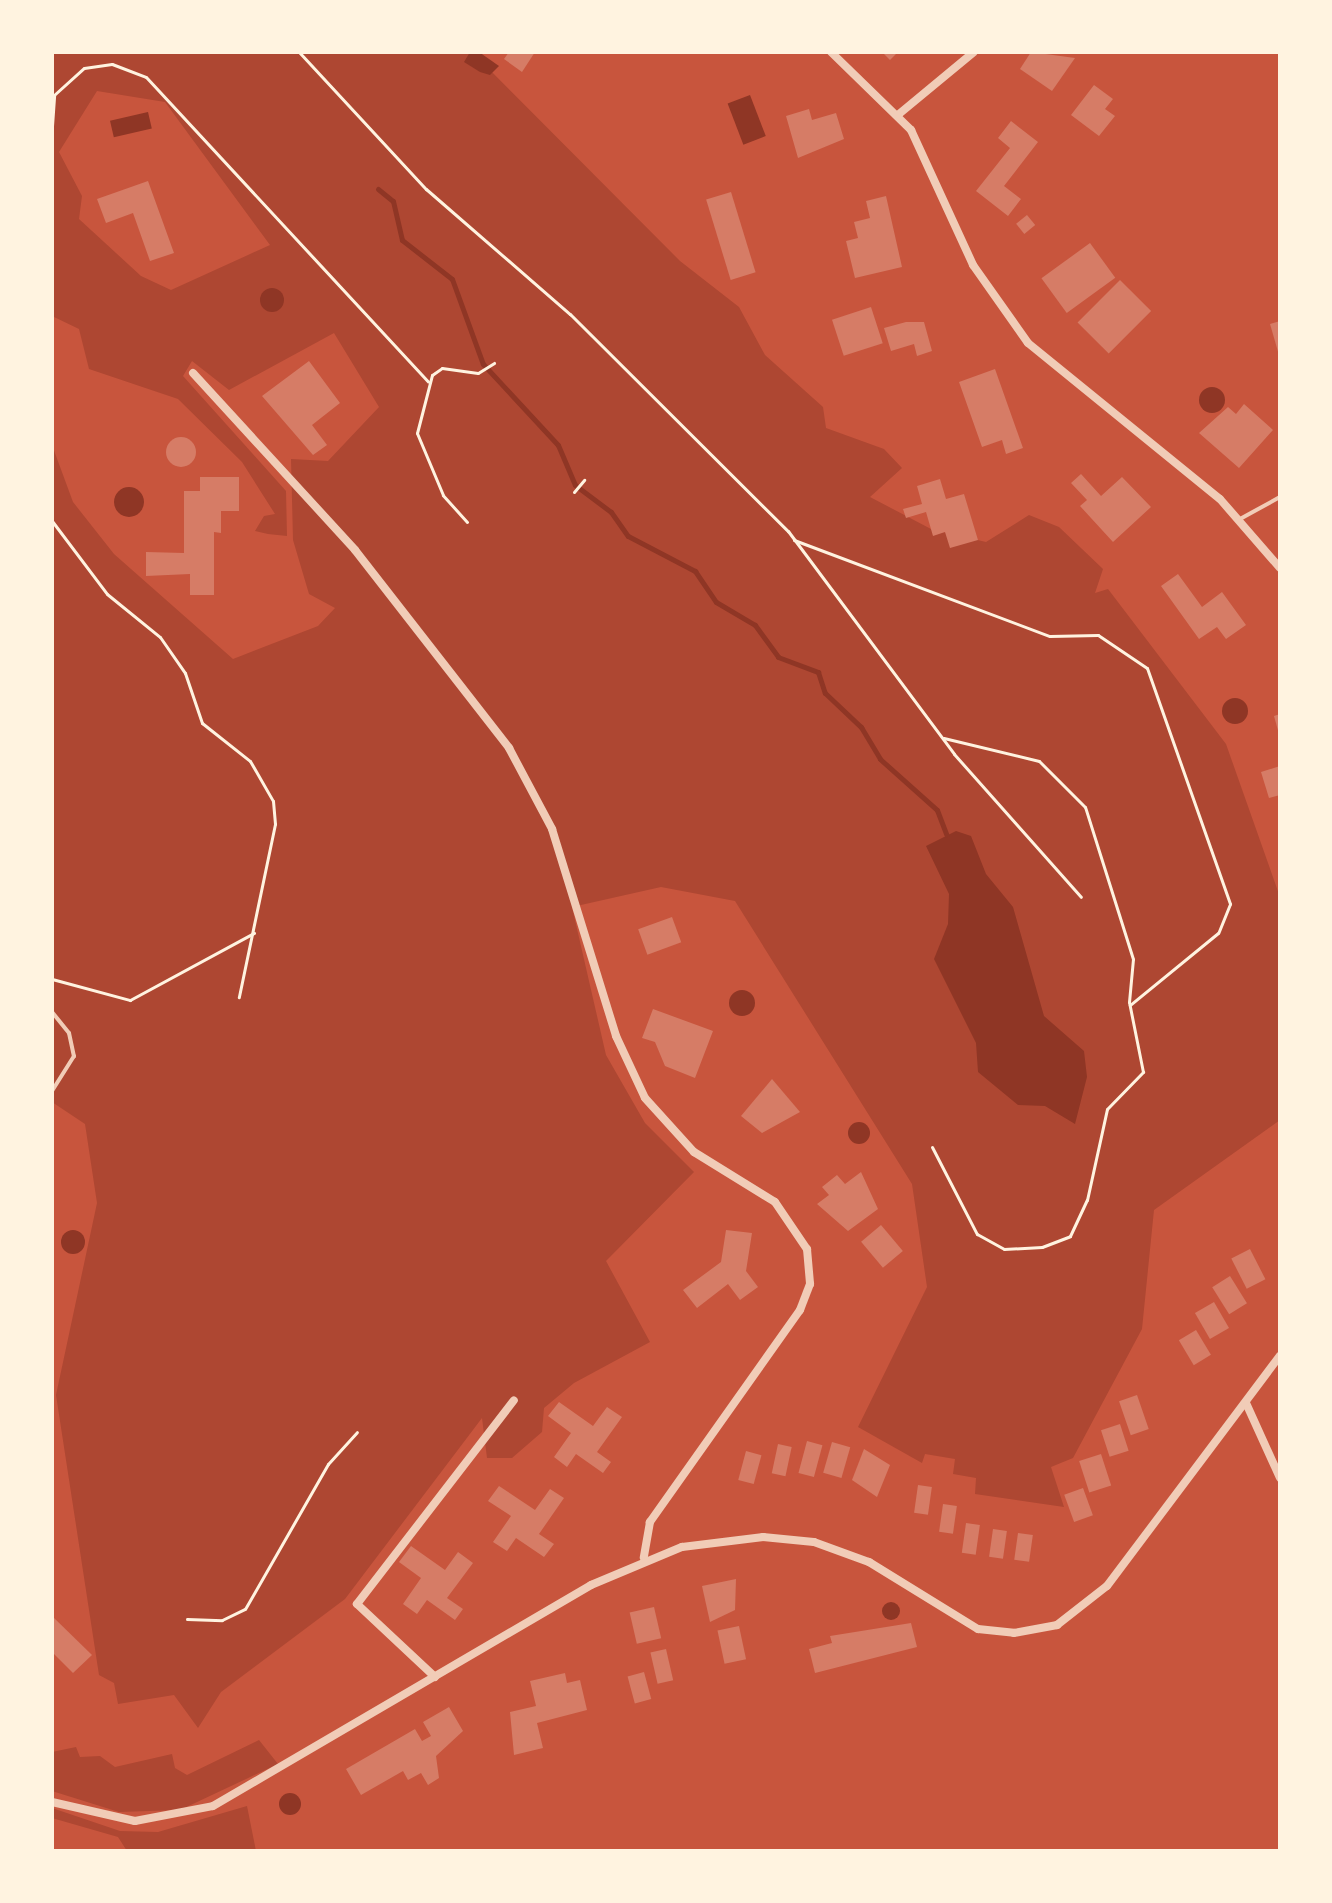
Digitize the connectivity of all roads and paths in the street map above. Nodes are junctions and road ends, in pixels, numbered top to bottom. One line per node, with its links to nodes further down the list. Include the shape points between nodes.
1 (299, 52): 15 (path, via 426,189 580,324)
2 (831, 52): 4 (street)
3 (974, 52): 4 (street)
4 (899, 114): 12 (street, via 973,265 1028,343)
5 (52, 126): 8 (path, via 54,95 84,68 112,64 146,77)
6 (493, 364): 8 (path, via 480,371 442,368)
7 (193, 373): 33 (street, via 355,550 509,748 552,829 616,1036 645,1098 694,1152 775,1202 807,1249 810,1284 800,1310 650,1522)
8 (428, 382): 14 (path, via 418,449)
9 (583, 480): 10 (path)
10 (574, 492)
11 (1280, 497): 12 (lane)
12 (1239, 519): 16 (street)
13 (52, 521): 19 (path, via 107,594 160,637 185,673 202,723 263,776 275,824)
14 (467, 522)
15 (794, 540): 17 (path); 22 (path, via 1050,636 1098,635 1147,668 1230,904 1218,933)
16 (1280, 568)
17 (941, 737): 18 (path); 21 (path, via 1039,761 1085,807 1133,959)
18 (1081, 897)
19 (254, 933): 20 (path, via 130,1000); 23 (path)
20 (52, 979)
21 (1131, 992): 22 (path); 24 (path)
22 (1137, 996): 24 (path)
23 (239, 997)
24 (1130, 1005): 27 (path, via 1143,1072 1107,1109 1087,1200 1070,1236 1042,1247 1004,1249 977,1234)
25 (52, 1012): 26 (lane, via 69,1033 74,1056)
26 (52, 1091)
27 (932, 1147)
28 (1280, 1356): 30 (street)
29 (514, 1400): 35 (street, via 357,1604)
30 (1246, 1403): 32 (street); 33 (street, via 1107,1586 1076,1615 1046,1629 1005,1634 970,1626 869,1562 814,1542 749,1538)
31 (357, 1432): 34 (path, via 314,1486 245,1609 222,1620)
32 (1280, 1478)
33 (644, 1557): 35 (street)
34 (187, 1619)
35 (435, 1677): 36 (street, via 202,1810 114,1820)
36 (52, 1802)

